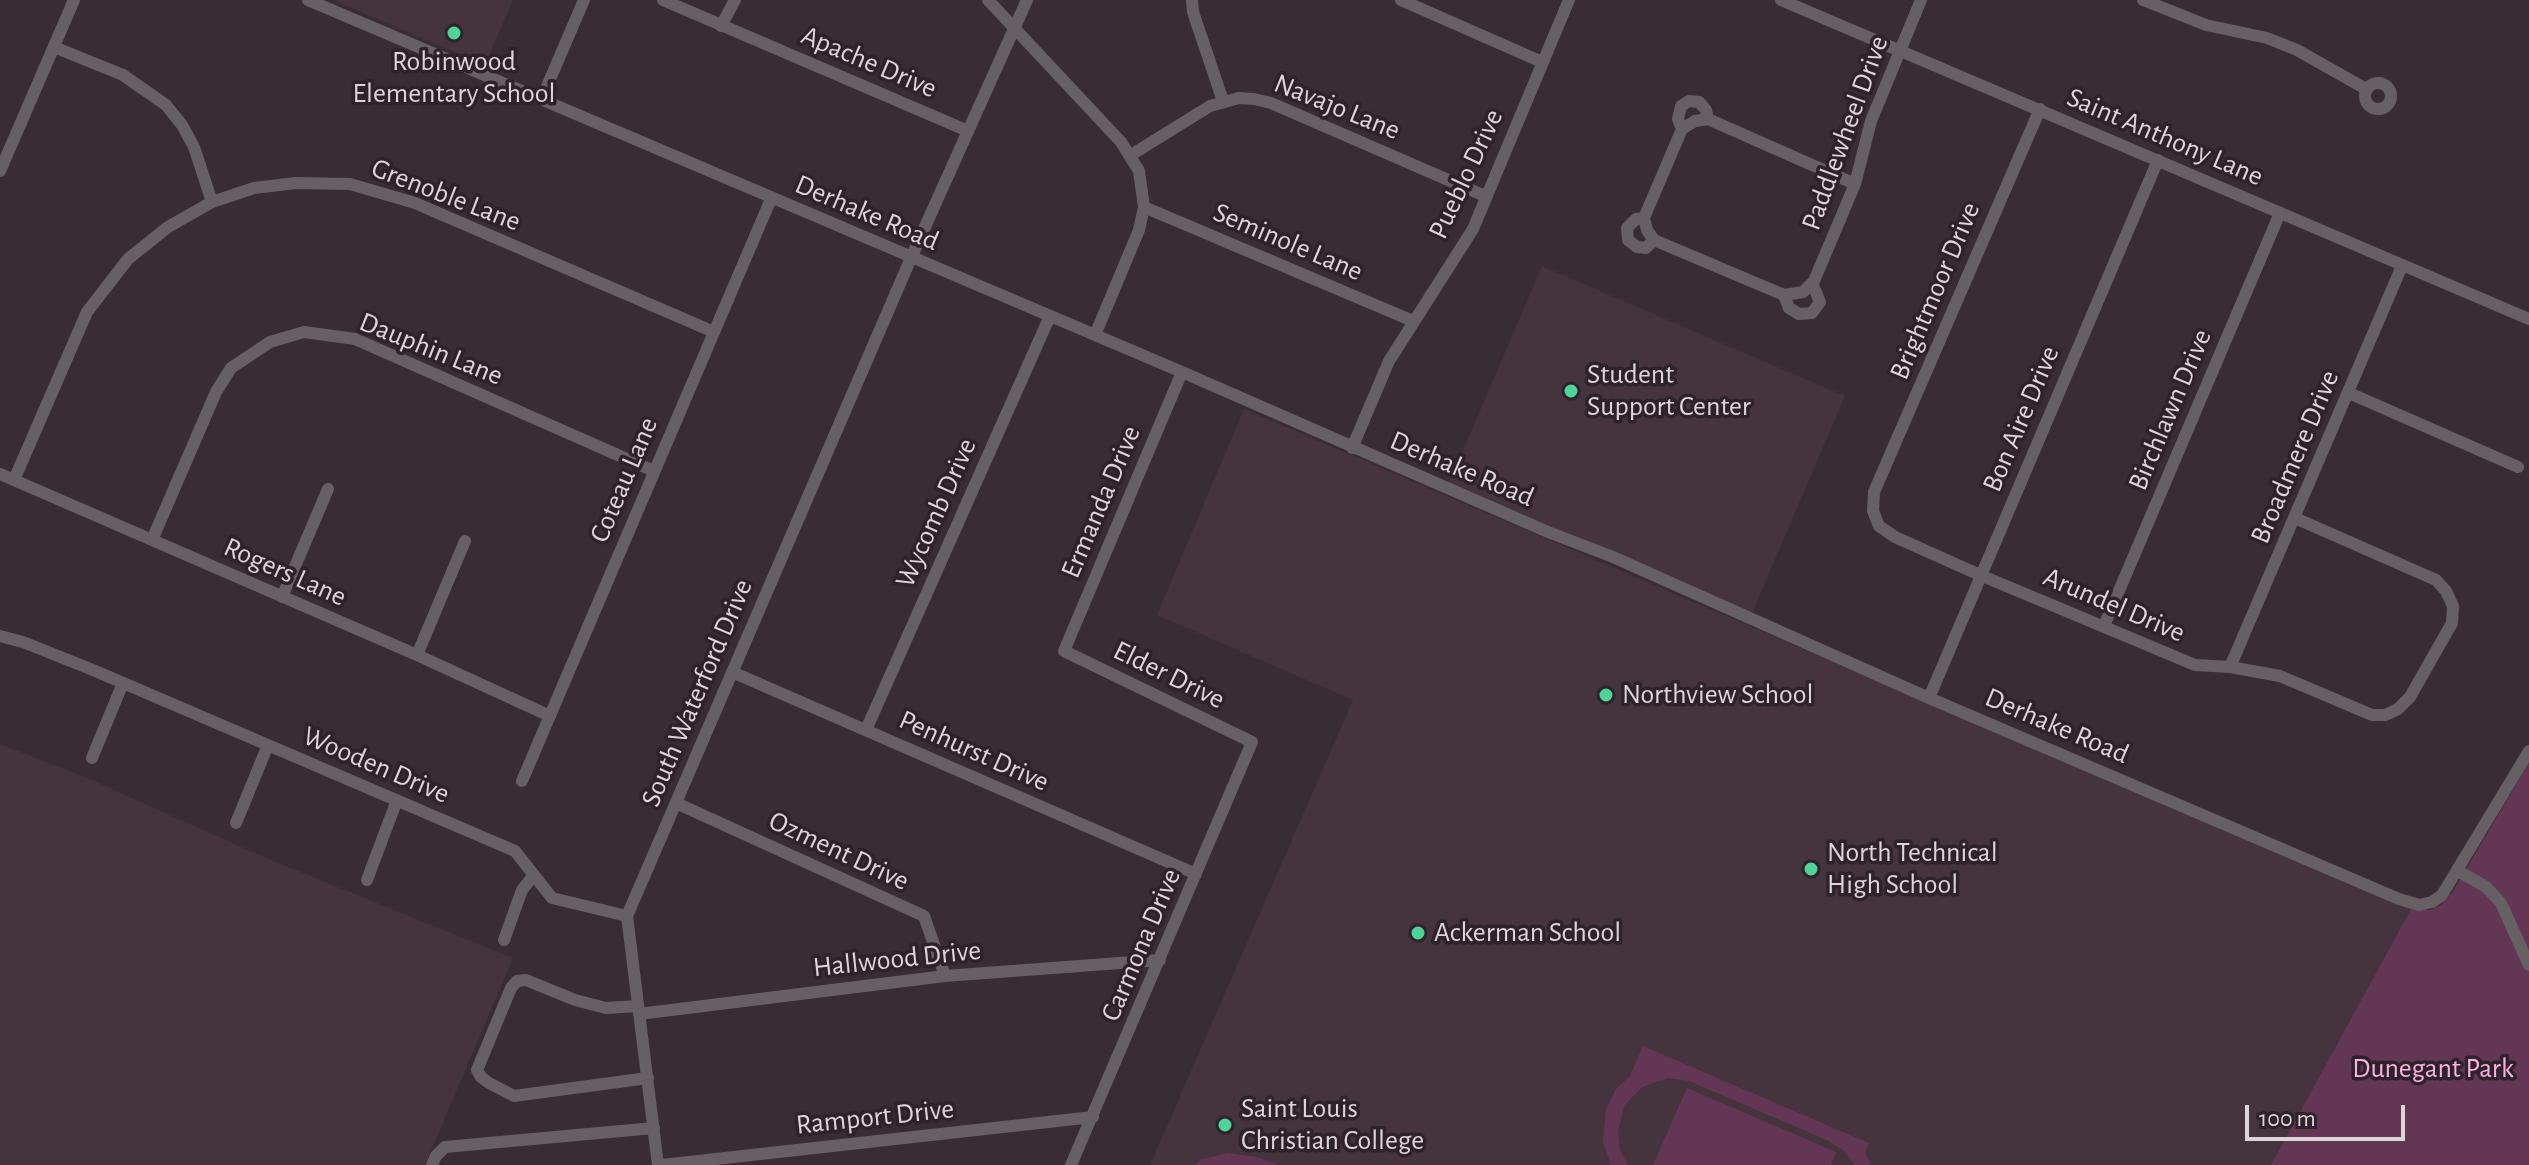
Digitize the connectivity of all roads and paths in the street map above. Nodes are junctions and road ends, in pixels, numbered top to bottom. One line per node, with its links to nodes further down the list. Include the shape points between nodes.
1 (74, 0): 16 (street)
2 (308, 0): 20 (street, Derhake Road)
3 (584, 0): 20 (street)
4 (663, 0): 14 (street, Apache Drive)
5 (735, 0): 14 (street)
6 (988, 0): 15 (street)
7 (1027, 0): 15 (street, South Waterford Drive)
8 (1192, 0): 21 (street)
9 (1401, 0): 18 (street)
10 (1569, 0): 18 (street, Pueblo Drive)
11 (1781, 0): 17 (street, Saint Anthony Lane)
12 (1921, 0): 17 (street, Paddlewheel Drive)
13 (2143, 0): 19 (street, via 2206,25 2267,38)
14 (721, 26): 25 (street, Apache Drive)
15 (1015, 28): 25 (street, South Waterford Drive); 26 (street)
16 (54, 47): 28 (street); 32 (street, via 123,75 166,105 194,147)
17 (1900, 51): 22 (street, Saint Anthony Lane); 29 (street, Paddlewheel Drive, via 1871,121)
18 (1542, 62): 30 (street, Pueblo Drive)
19 (2366, 89)
20 (542, 98): 31 (street, Derhake Road)
21 (1223, 101): 26 (street, Navajo Lane); 30 (street, Navajo Lane, via 1271,103)
22 (2040, 109): 27 (street, Saint Anthony Lane); 54 (street, Brightmoor Drive)
23 (1708, 119): 24 (street); 24 (street, via 1699,102 1689,101 1681,106); 29 (street)
24 (1682, 129): 35 (street)
25 (968, 131): 37 (street, South Waterford Drive)
26 (1131, 155): 33 (street)
27 (2158, 160): 34 (street, Saint Anthony Lane); 58 (street, Bon Aire Drive)
28 (0, 171)
29 (1855, 184): 39 (street, Paddlewheel Drive)
30 (1485, 196): 43 (street, Pueblo Drive, via 1473,229)
31 (771, 199): 37 (street, Derhake Road); 44 (street, Coteau Lane)
32 (212, 202): 44 (street, Grenoble Lane, via 254,188 350,184 415,203); 52 (street, Grenoble Lane, via 148,241 98,296)
33 (1144, 207): 43 (street, Seminole Lane); 45 (street)
34 (2280, 213): 38 (street, Saint Anthony Lane); 60 (street, Birchlawn Drive)
35 (1644, 218): 36 (street); 36 (street, via 1627,228 1628,240 1646,248)
36 (1654, 240): 40 (street)
37 (911, 258): 41 (street, Derhake Road); 65 (street, South Waterford Drive)
38 (2402, 266): 42 (street, Saint Anthony Lane); 47 (street, Broadmere Drive)
39 (1808, 287): 40 (street); 40 (street, Paddlewheel Drive, via 1820,302 1812,313 1789,308)
40 (1784, 295)
41 (1050, 316): 45 (street, Derhake Road); 69 (street, Wycomb Drive)
42 (2529, 319)
43 (1413, 321): 48 (street, Pueblo Drive, via 1389,361)
44 (714, 332): 50 (street, Coteau Lane)
45 (1095, 335): 46 (street, Derhake Road)
46 (1182, 372): 48 (street, Derhake Road); 62 (street, Ermanda Drive)
47 (2349, 393): 49 (street); 55 (street, Broadmere Drive)
48 (1352, 448): 67 (street, Derhake Road)
49 (2518, 467)
50 (654, 471): 56 (street, Dauphin Lane, via 355,339 304,332 270,342 231,368); 68 (street, Coteau Lane)
51 (0, 474): 52 (street, Rogers Lane)
52 (14, 480): 56 (street, Rogers Lane)
53 (328, 489): 59 (street)
54 (1874, 492): 58 (street, Arundel Drive, via 1879,526)
55 (2295, 518): 64 (street, Broadmere Drive); 64 (street, Arundel Drive, via 2436,580 2453,606 2452,623 2410,697 2385,715 2372,715 2280,676)
56 (152, 540): 59 (street, Rogers Lane)
57 (465, 541): 63 (street)
58 (1980, 575): 60 (street, Arundel Drive); 67 (street, Bon Aire Drive)
59 (282, 597): 63 (street, Rogers Lane)
60 (2104, 626): 64 (street, Arundel Drive, via 2195,665)
61 (0, 636): 66 (street, Wooden Drive)
62 (1064, 651): 70 (street, Elder Drive)
63 (417, 655): 68 (street, Rogers Lane)
64 (2230, 667)
65 (732, 672): 69 (street, Penhurst Drive); 76 (street, South Waterford Drive)
66 (123, 683): 71 (street, Wooden Drive); 73 (street)
67 (1929, 698): 78 (street, Derhake Road, via 2414,904 2442,895)
68 (550, 716): 74 (street, Coteau Lane)
69 (866, 730): 79 (street, Penhurst Drive)
70 (1252, 742): 79 (street, Carmona Drive)
71 (268, 745): 75 (street, Wooden Drive); 77 (street)
72 (2529, 751): 78 (street, Derhake Road)
73 (92, 758)
74 (522, 781)
75 (397, 800): 80 (street, Wooden Drive, via 515,851); 81 (street)
76 (676, 803): 82 (street, South Waterford Drive); 86 (street, Ozment Drive, via 924,916)
77 (236, 823)
78 (2458, 871): 85 (street, via 2501,903)
79 (1196, 874): 84 (street, Carmona Drive)
80 (534, 875): 82 (street, Wooden Drive, via 552,898); 83 (street, via 522,890)
81 (367, 880)
82 (627, 916): 87 (street)
83 (504, 940)
84 (1160, 960): 86 (street, Hallwood Drive); 89 (street, Carmona Drive)
85 (2529, 965)
86 (945, 976): 87 (street, Hallwood Drive)
87 (639, 1010): 88 (street); 88 (street, Hallwood Drive, via 606,1008 517,981 477,1070 514,1096)
88 (648, 1078): 90 (street)
89 (1093, 1117): 92 (street, Ramport Drive); 93 (street, Carmona Drive)
90 (654, 1128): 91 (street, via 445,1147); 92 (street)
91 (432, 1165)
92 (660, 1165)
93 (1071, 1165)

